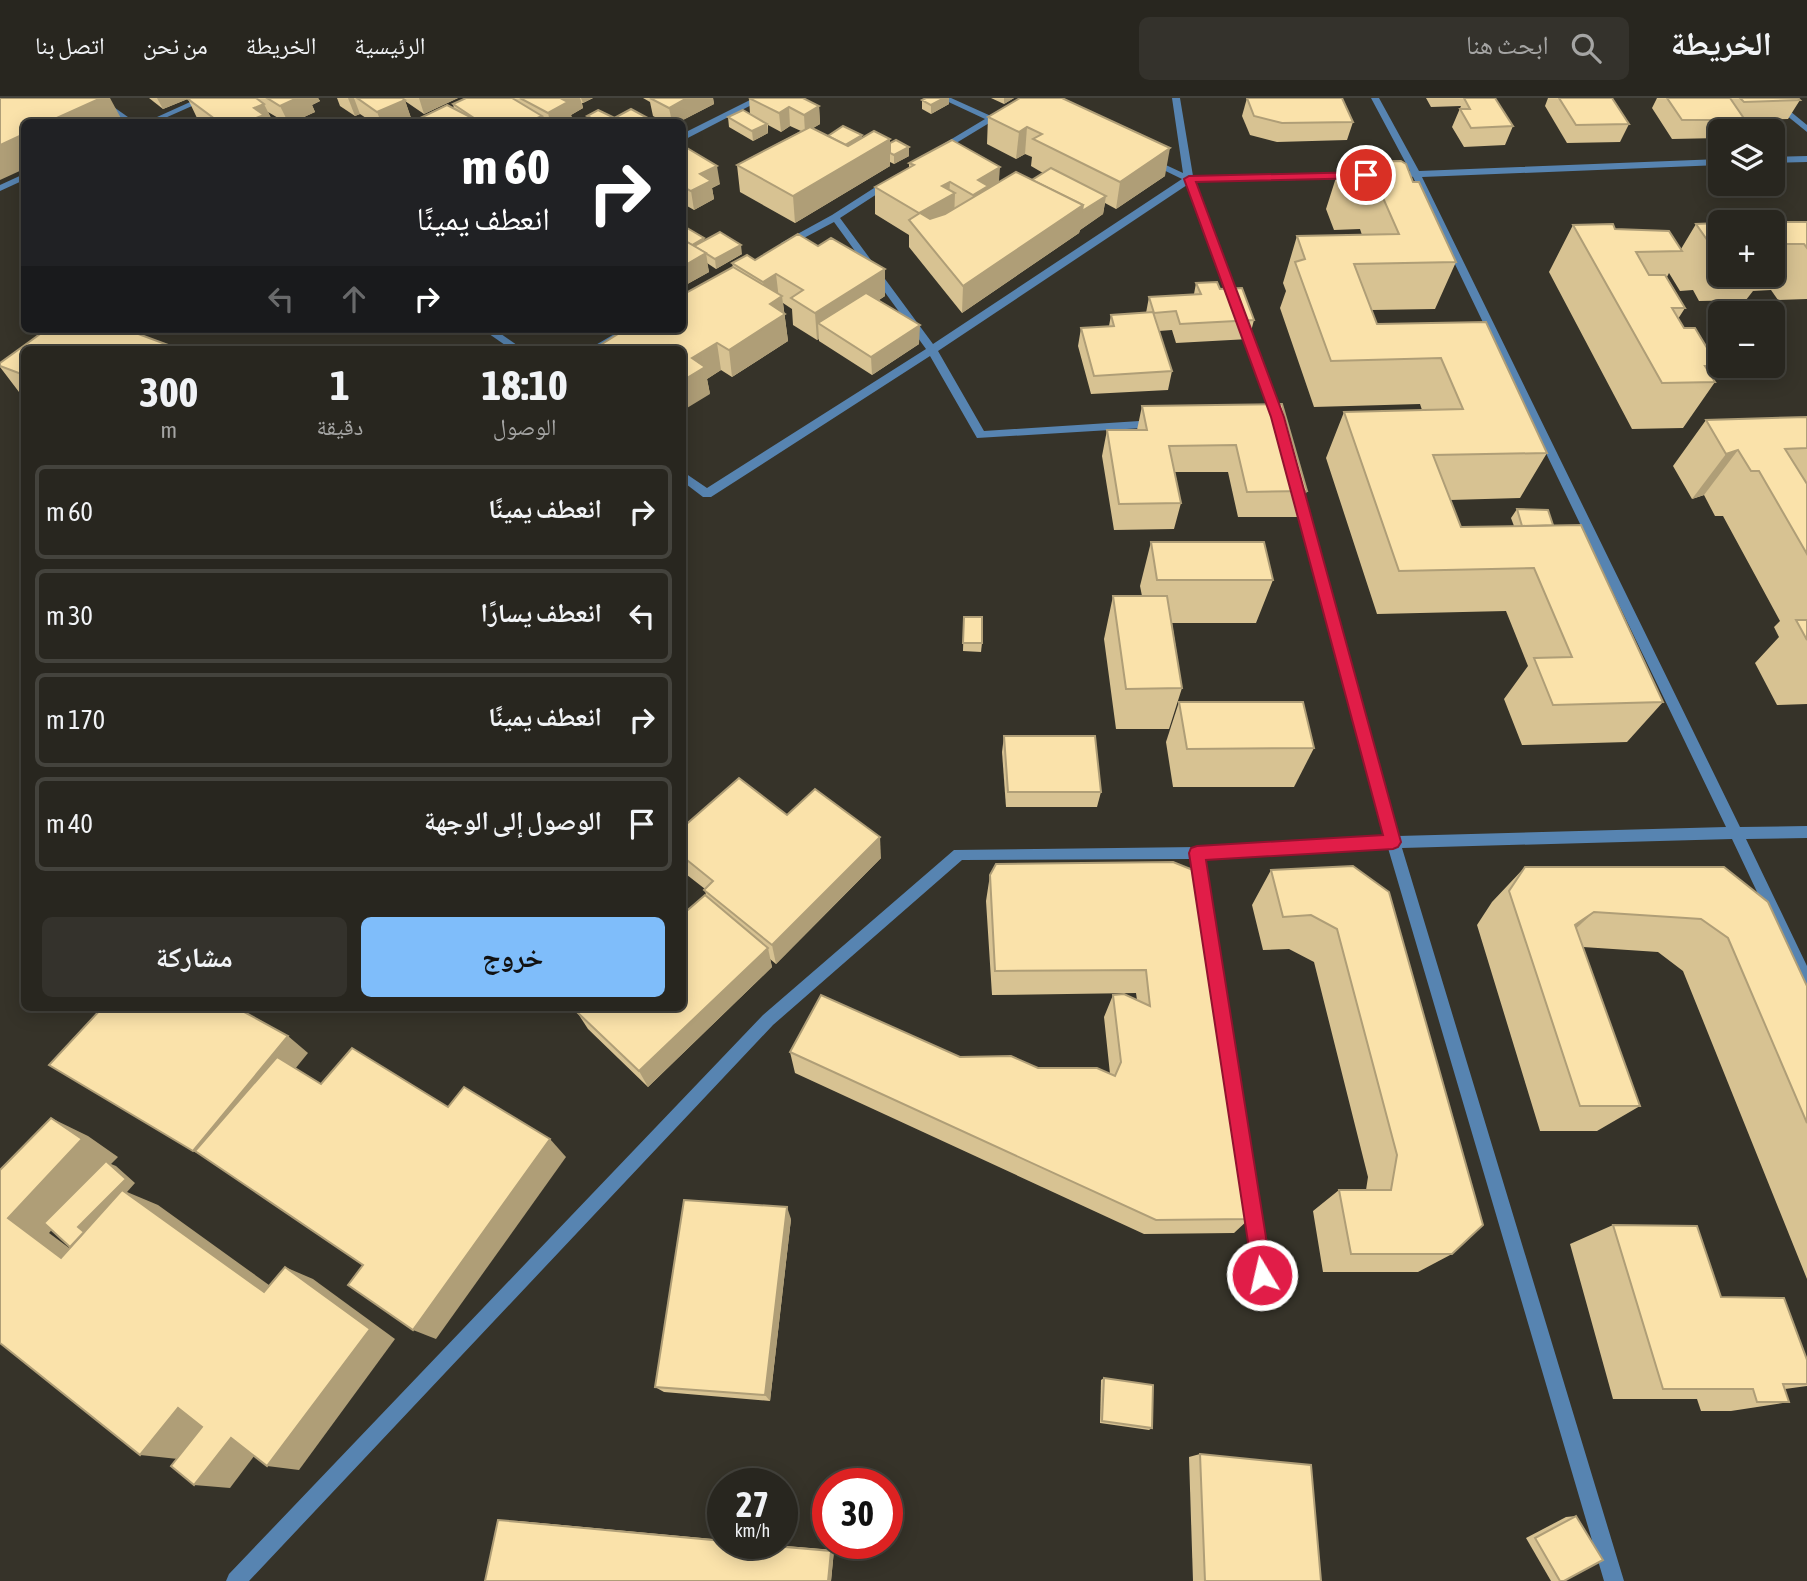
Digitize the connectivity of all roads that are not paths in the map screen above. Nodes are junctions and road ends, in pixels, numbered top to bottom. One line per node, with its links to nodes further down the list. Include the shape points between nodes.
1 (95, 98): 10 (street)
2 (206, 98): 11 (street)
3 (761, 98): 13 (street)
4 (944, 98): 9 (street)
5 (1176, 98): 24 (street)
6 (1375, 98): 20 (street)
7 (1769, 98): 12 (street)
8 (1020, 103): 9 (street)
9 (989, 118): 16 (street)
10 (126, 119)
11 (157, 119)
12 (1807, 129)
13 (686, 136)
14 (1141, 157): 24 (street)
15 (1807, 159): 17 (street)
16 (923, 160)
17 (1785, 160)
18 (1708, 162): 20 (street)
19 (901, 174): 26 (street)
20 (1416, 174): 22 (street); 38 (street)
21 (1363, 175): 24 (street)
22 (1403, 175)
23 (21, 178): 25 (street)
24 (1189, 179): 32 (street); 33 (street)
25 (0, 188)
26 (835, 216): 27 (street); 32 (street)
27 (776, 249)
28 (494, 333): 30 (street)
29 (624, 333): 31 (street)
30 (513, 346)
31 (599, 346)
32 (932, 350): 34 (street, via 981,435); 36 (street, via 706,494)
33 (1274, 422)
34 (1170, 423)
35 (1292, 470): 39 (street)
36 (686, 478)
37 (1807, 832): 38 (street)
38 (1737, 833): 39 (street); 42 (street)
39 (1393, 842): 40 (street); 46 (street)
40 (1197, 853): 41 (street); 45 (street, via 959,854 768,1020)
41 (1205, 907)
42 (1807, 982)
43 (1248, 1179): 44 (street)
44 (1267, 1301)
45 (236, 1581)
46 (1614, 1581)

